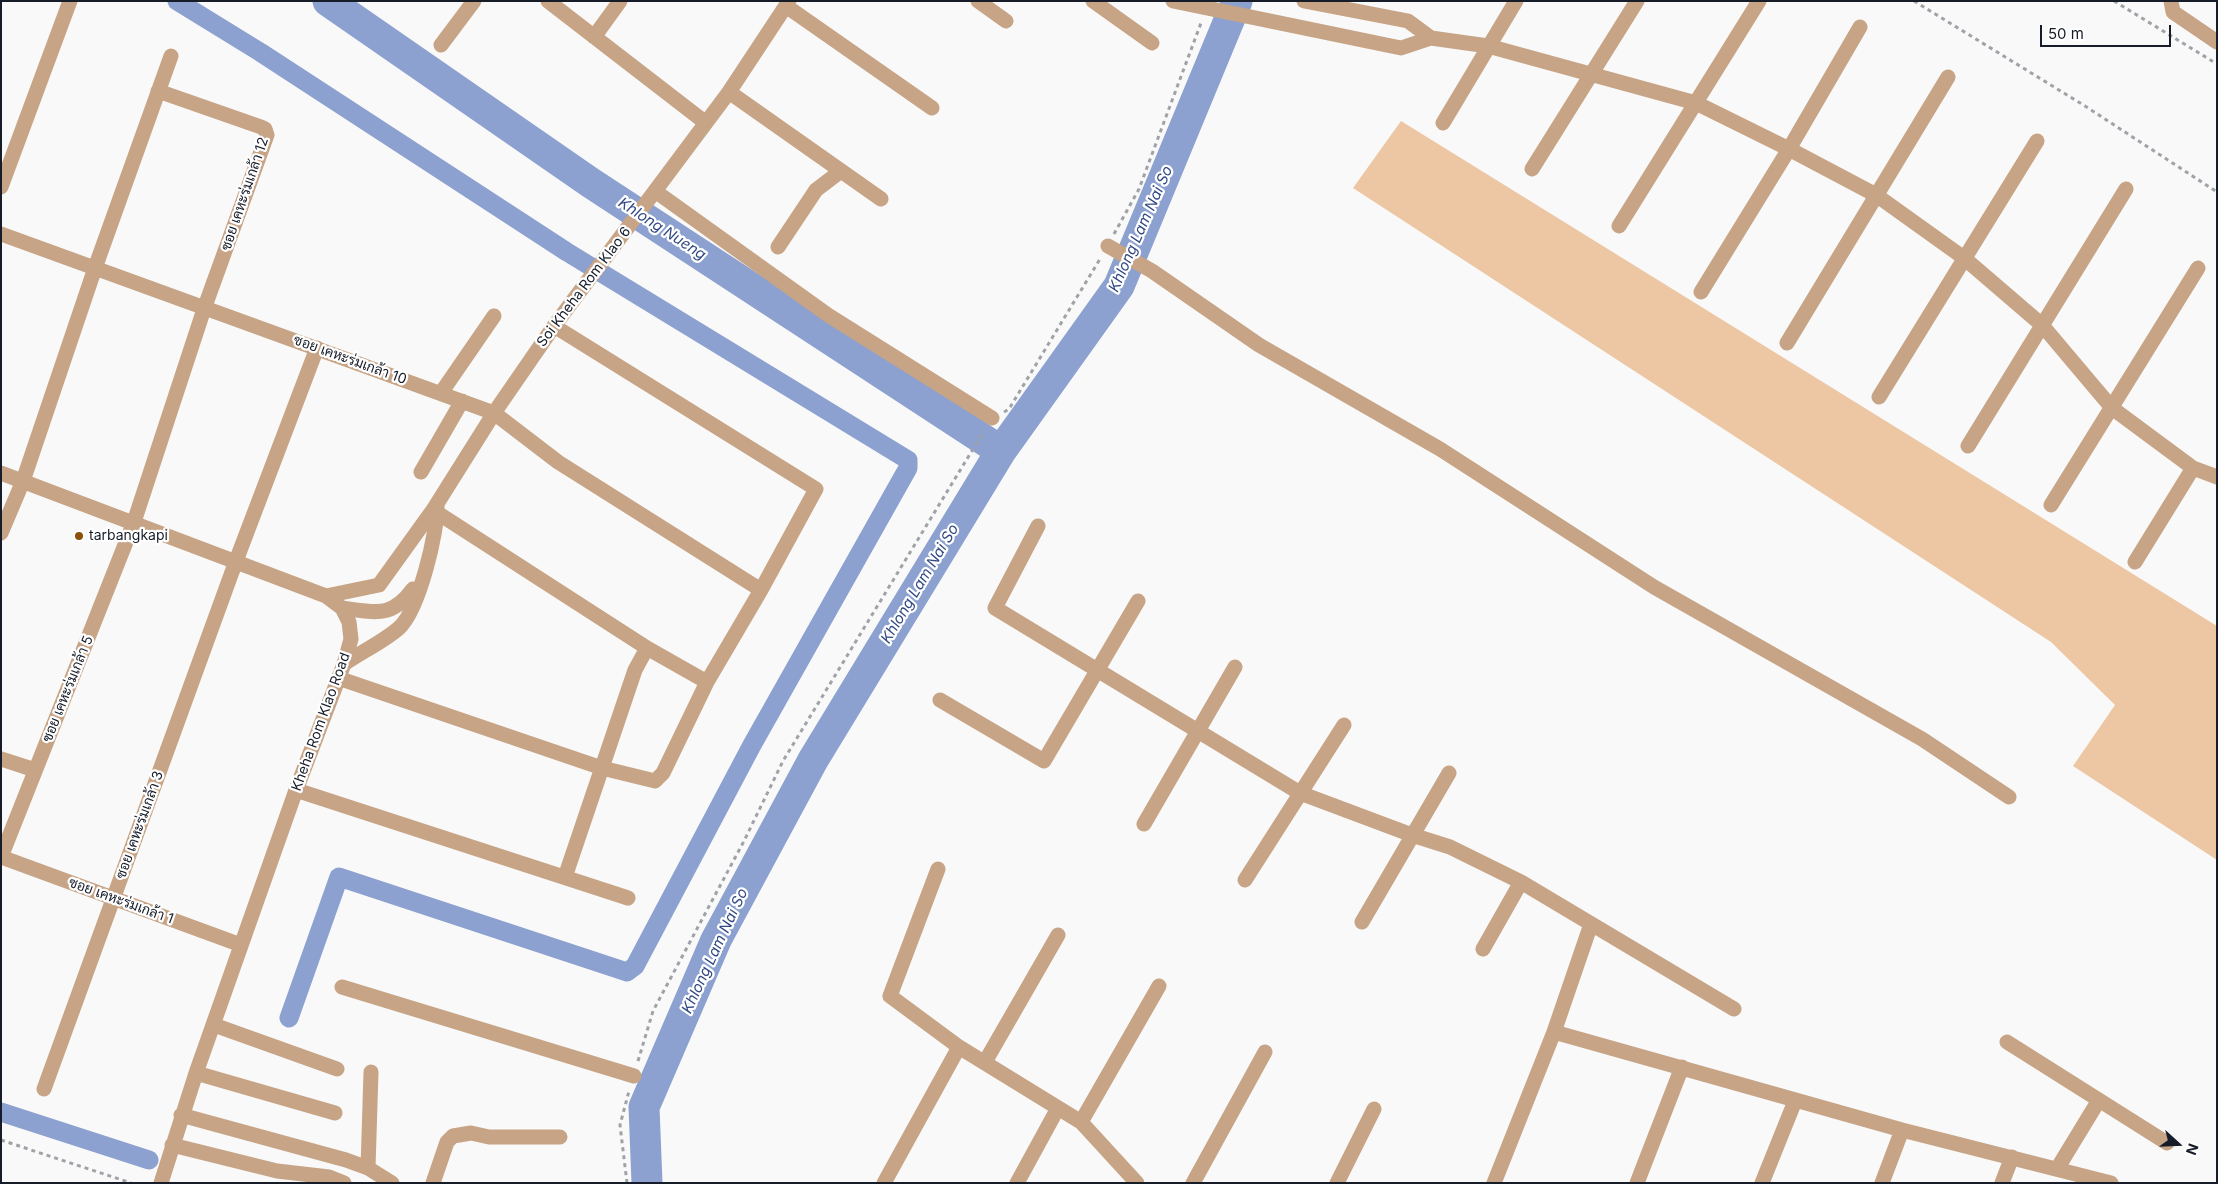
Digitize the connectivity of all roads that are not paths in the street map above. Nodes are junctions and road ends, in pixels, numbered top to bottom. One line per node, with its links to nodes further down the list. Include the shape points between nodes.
1 (54, 1): 14 (street)
2 (474, 1): 21 (street)
3 (548, 1): 17 (street)
4 (620, 1): 17 (street)
5 (978, 1): 15 (street)
6 (1093, 1): 20 (street)
7 (1304, 1): 18 (street, via 1408,21)
8 (1516, 1): 22 (street)
9 (1637, 1): 24 (street)
10 (1759, 1): 28 (street)
11 (2171, 1): 19 (street, via 2173,12)
12 (1176, 2): 18 (street, via 1401,48)
13 (788, 3): 27 (street, Soi Kheha Rom Klao 6); 29 (street)
14 (69, 4): 36 (street)
15 (1006, 21)
16 (1860, 27): 33 (street)
17 (594, 37): 31 (street)
18 (1431, 38): 22 (street)
19 (2217, 42)
20 (1152, 43)
21 (441, 45)
22 (1488, 46): 24 (street); 30 (street)
23 (171, 56): 26 (street)
24 (1592, 73): 28 (street); 34 (street)
25 (1948, 77): 39 (street)
26 (158, 90): 46 (street); 49 (street, ซอย เคหะร่มเกล้า 12, via 261,127 267,133)
27 (730, 92): 31 (street, Soi Kheha Rom Klao 6); 35 (street)
28 (1696, 103): 33 (street); 41 (street)
29 (932, 108)
30 (1443, 123)
31 (706, 124): 38 (street, Soi Kheha Rom Klao 6)
32 (2037, 141): 45 (street)
33 (1789, 149): 39 (street); 48 (street)
34 (1532, 169)
35 (841, 171): 40 (street); 44 (street, via 816,190)
36 (1, 188)
37 (2126, 189): 51 (street)
38 (652, 196): 52 (street, Soi Kheha Rom Klao 6); 60 (street, via 828,315)
39 (1876, 196): 45 (street); 53 (street)
40 (881, 199)
41 (1619, 226)
42 (1, 234): 46 (street, ซอย เคหะร่มเกล้า 10)
43 (1108, 246): 95 (street, via 1152,271 1259,345 1440,449 1654,587 1922,739)
44 (778, 247)
45 (1964, 258): 51 (street); 56 (street)
46 (95, 268): 49 (street, ซอย เคหะร่มเกล้า 10); 66 (street)
47 (2198, 268): 58 (street)
48 (1701, 292)
49 (204, 310): 54 (street, ซอย เคหะร่มเกล้า 10); 70 (street)
50 (494, 316): 55 (street)
51 (2042, 325): 58 (street); 61 (street)
52 (554, 326): 59 (street, Soi Kheha Rom Klao 6); 76 (street, via 816,489)
53 (1787, 343)
54 (317, 348): 55 (street, ซอย เคหะร่มเกล้า 10); 73 (street, ซอย เคหะร่มเกล้า 3)
55 (440, 393): 57 (street, ซอย เคหะร่มเกล้า 10)
56 (1880, 397)
57 (462, 401): 59 (street, ซอย เคหะร่มเกล้า 10); 63 (street)
58 (2112, 408): 62 (street); 67 (street)
59 (494, 413): 68 (street, Soi Kheha Rom Klao 6); 76 (street, ซอย เคหะร่มเกล้า 10, via 558,462)
60 (992, 418)
61 (1968, 446)
62 (2193, 468): 65 (street); 74 (street)
63 (421, 472)
64 (1, 473): 66 (street)
65 (2217, 477)
66 (23, 481): 69 (street); 70 (street)
67 (2051, 505)
68 (436, 509): 75 (street, Soi Kheha Rom Klao 6); 77 (street, Soi Kheha Rom Klao 6, via 379,584); 80 (street)
69 (5, 515): 72 (street)
70 (134, 522): 73 (street); 91 (street, ซอย เคหะร่มเกล้า 5)
71 (1038, 526): 83 (street, via 995,608)
72 (1, 533)
73 (236, 561): 77 (street); 103 (street, ซอย เคหะร่มเกล้า 3)
74 (2135, 562)
75 (426, 572): 79 (street, Soi Kheha Rom Klao 6, via 394,609 372,612); 81 (street, Soi Kheha Rom Klao 6, via 400,627)
76 (761, 590): 85 (street)
77 (326, 596): 79 (street)
78 (1138, 601): 83 (street)
79 (342, 608): 81 (street, Kheha Rom Klao Road, via 349,622 351,639)
80 (648, 648): 85 (street); 90 (street, via 635,670)
81 (344, 664): 84 (street, Kheha Rom Klao Road)
82 (1236, 668): 88 (street)
83 (1098, 671): 86 (street, via 1044,761); 88 (street)
84 (338, 678): 90 (street); 93 (street, Kheha Rom Klao Road)
85 (707, 682): 90 (street, via 659,779 650,780)
86 (940, 700)
87 (1344, 725): 94 (street)
88 (1198, 731): 94 (street); 96 (street)
89 (1, 760): 91 (street)
90 (602, 768): 100 (street)
91 (36, 770): 98 (street, ซอย เคหะร่มเกล้า 5)
92 (1449, 773): 97 (street)
93 (296, 790): 100 (street); 108 (street, Kheha Rom Klao Road)
94 (1300, 793): 97 (street); 101 (street)
95 (2009, 797)
96 (1144, 824)
97 (1412, 835): 102 (street, via 1450,847); 105 (street)
98 (1, 857): 103 (street, ซอย เคหะร่มเกล้า 1)
99 (938, 869): 116 (street, via 890,996)
100 (565, 877): 104 (street)
101 (1245, 880)
102 (1521, 882): 106 (street); 109 (street)
103 (114, 898): 108 (street, ซอย เคหะร่มเกล้า 1); 124 (street, ซอย เคหะร่มเกล้า 3)
104 (628, 898)
105 (1362, 922)
106 (1591, 924): 112 (street); 114 (street)
107 (1058, 935): 118 (street)
108 (241, 945): 113 (street, Kheha Rom Klao Road)
109 (1483, 949)
110 (1160, 986): 131 (street)
111 (342, 987): 123 (street)
112 (1734, 1009)
113 (214, 1025): 120 (street); 122 (street, Kheha Rom Klao Road)
114 (1554, 1032): 119 (street); 150 (street)
115 (2007, 1042): 125 (street)
116 (959, 1047): 118 (street); 145 (street)
117 (1265, 1052): 148 (street)
118 (985, 1062): 127 (street)
119 (1682, 1067): 126 (street); 151 (street)
120 (337, 1069)
121 (371, 1072): 137 (street)
122 (196, 1073): 129 (street); 130 (street, Kheha Rom Klao Road)
123 (634, 1076)
124 (44, 1089)
125 (2099, 1100): 134 (street); 138 (street)
126 (1795, 1101): 132 (street); 152 (street)
127 (1058, 1108): 131 (street); 146 (street)
128 (1374, 1109): 149 (street)
129 (335, 1113)
130 (181, 1115): 135 (street, Kheha Rom Klao Road); 137 (street)
131 (1081, 1122): 147 (street)
132 (1902, 1130): 136 (street); 153 (street)
133 (560, 1138): 144 (street, via 489,1137 471,1133 453,1136 447,1142)
134 (2167, 1143)
135 (172, 1145): 139 (street); 140 (street, Kheha Rom Klao Road)
136 (2012, 1157): 138 (street); 154 (street)
137 (368, 1168): 143 (street)
138 (2057, 1169): 155 (street)
139 (278, 1171): 141 (street); 142 (street, via 329,1177)
140 (161, 1183)
141 (299, 1183)
142 (344, 1183)
143 (392, 1183)
144 (433, 1183)
145 (884, 1183)
146 (1017, 1183)
147 (1138, 1183)
148 (1193, 1183)
149 (1337, 1183)
150 (1494, 1183)
151 (1637, 1183)
152 (1762, 1183)
153 (1882, 1183)
154 (2002, 1183)
155 (2111, 1183)

